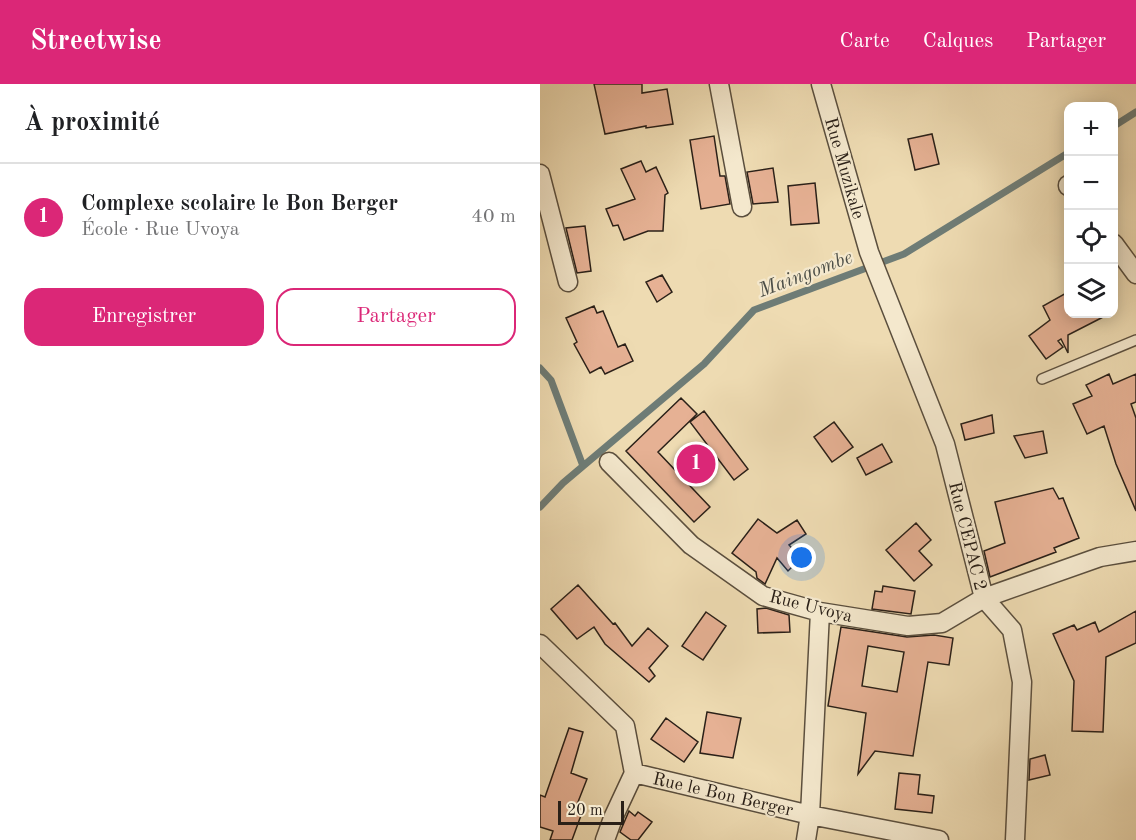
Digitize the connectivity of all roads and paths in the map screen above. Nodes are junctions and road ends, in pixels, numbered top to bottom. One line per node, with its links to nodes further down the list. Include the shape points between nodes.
1 (719, 84): 4 (street)
2 (821, 84): 6 (street, Rue Muzikale)
3 (540, 174): 8 (street)
4 (742, 207)
5 (1118, 251): 7 (street)
6 (876, 270): 13 (street, Rue CEPAC 2, via 945,444)
7 (1136, 274)
8 (568, 282)
9 (1136, 340): 10 (lane)
10 (1042, 379)
11 (609, 462): 14 (street, Rue Uvoya, via 692,545 763,596)
12 (1136, 552): 13 (street, Rue Uvoya, via 1100,557)
13 (984, 598): 14 (street, Rue Uvoya, via 942,623 908,626); 21 (street, Rue CEPAC 2, via 1012,630 1022,682)
14 (820, 612): 17 (street)
15 (540, 644): 16 (street, Rue le Bon Berger, via 625,726)
16 (634, 773): 17 (street, Rue le Bon Berger); 18 (street)
17 (810, 815): 19 (street); 20 (street, Rue le Bon Berger)
18 (605, 840)
19 (806, 840)
20 (939, 840)
21 (1015, 840)

